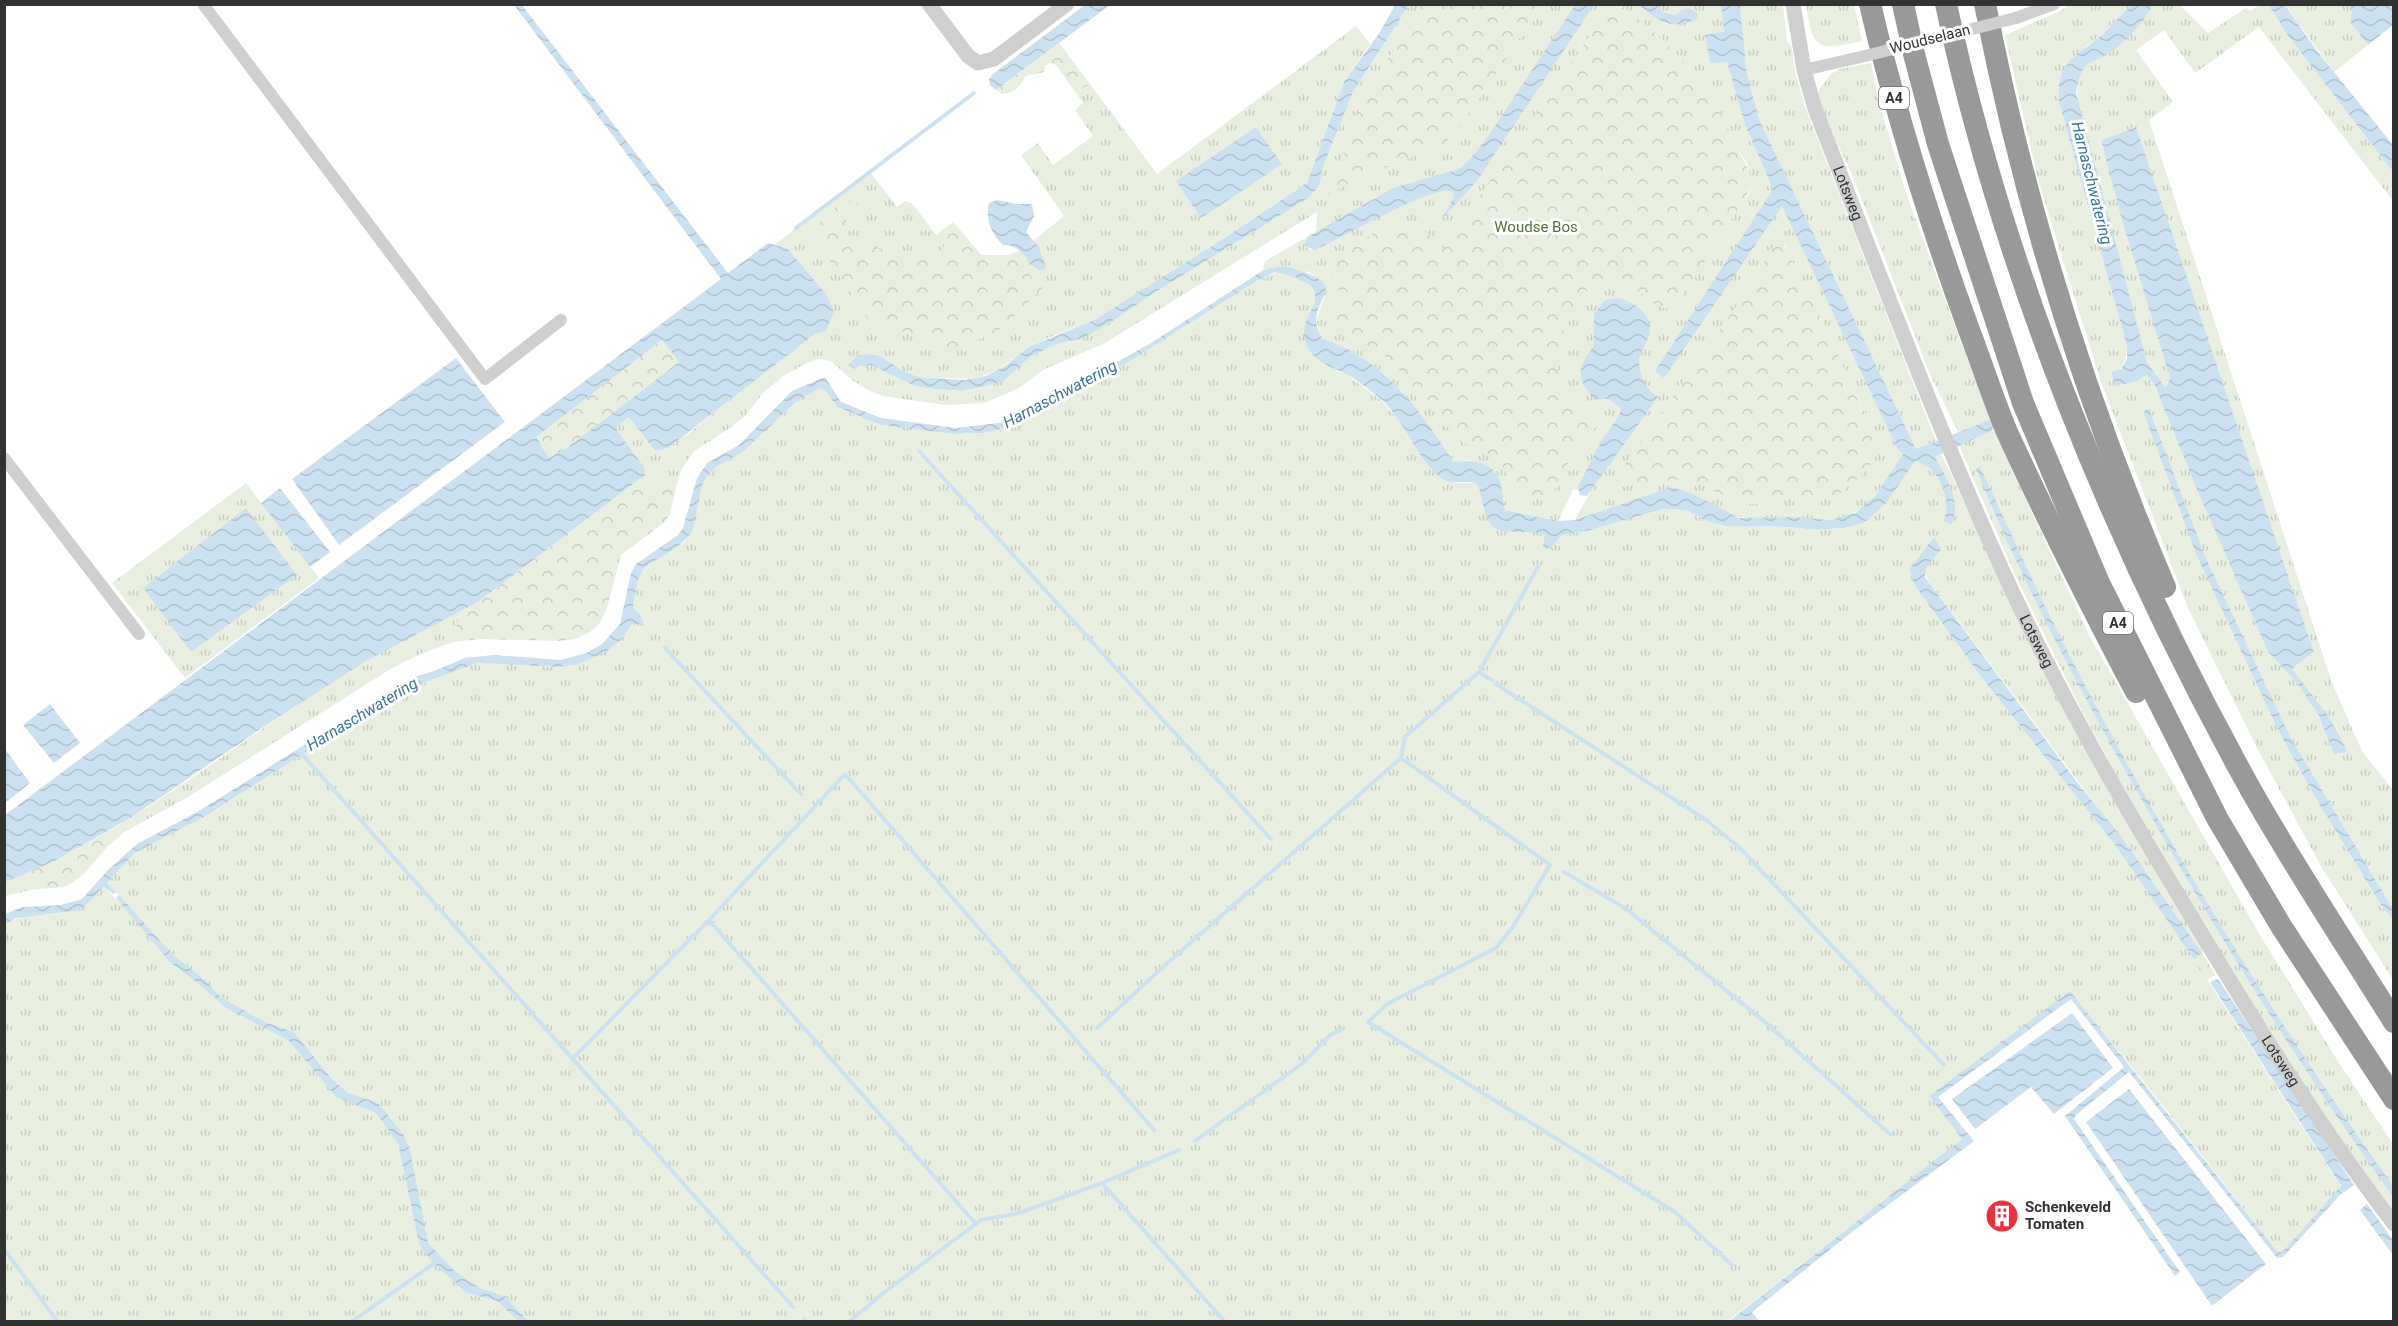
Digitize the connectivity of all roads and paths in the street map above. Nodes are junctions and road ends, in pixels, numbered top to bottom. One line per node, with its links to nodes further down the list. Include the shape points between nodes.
1 (203, 4): 11 (street, via 485,379)
2 (929, 4): 3 (street, via 968,56 978,63 994,58)
3 (1067, 4)
4 (1793, 4): 10 (street, Lotsweg)
5 (1870, 4): 15 (highway, A4, via 1921,191 2003,422 2096,617 2180,776)
6 (1903, 4): 15 (highway, A4, via 1938,144 2027,412 2099,583)
7 (1946, 4): 14 (highway, via 1978,132 2066,398 2157,606)
8 (2054, 4): 10 (street, Woudselaan, bridge, via 2016,18)
9 (1985, 9): 14 (highway, via 2049,267 2088,388 2152,558 2216,697)
10 (1804, 70): 18 (street, Lotsweg, via 1815,109 1953,458 2007,580 2092,748 2229,980)
11 (561, 320)
12 (4, 458): 13 (street)
13 (139, 634)
14 (2248, 785): 16 (highway)
15 (2217, 818): 17 (highway, A4, via 2281,926)
16 (2394, 1022)
17 (2394, 1099)
18 (2394, 1224)

